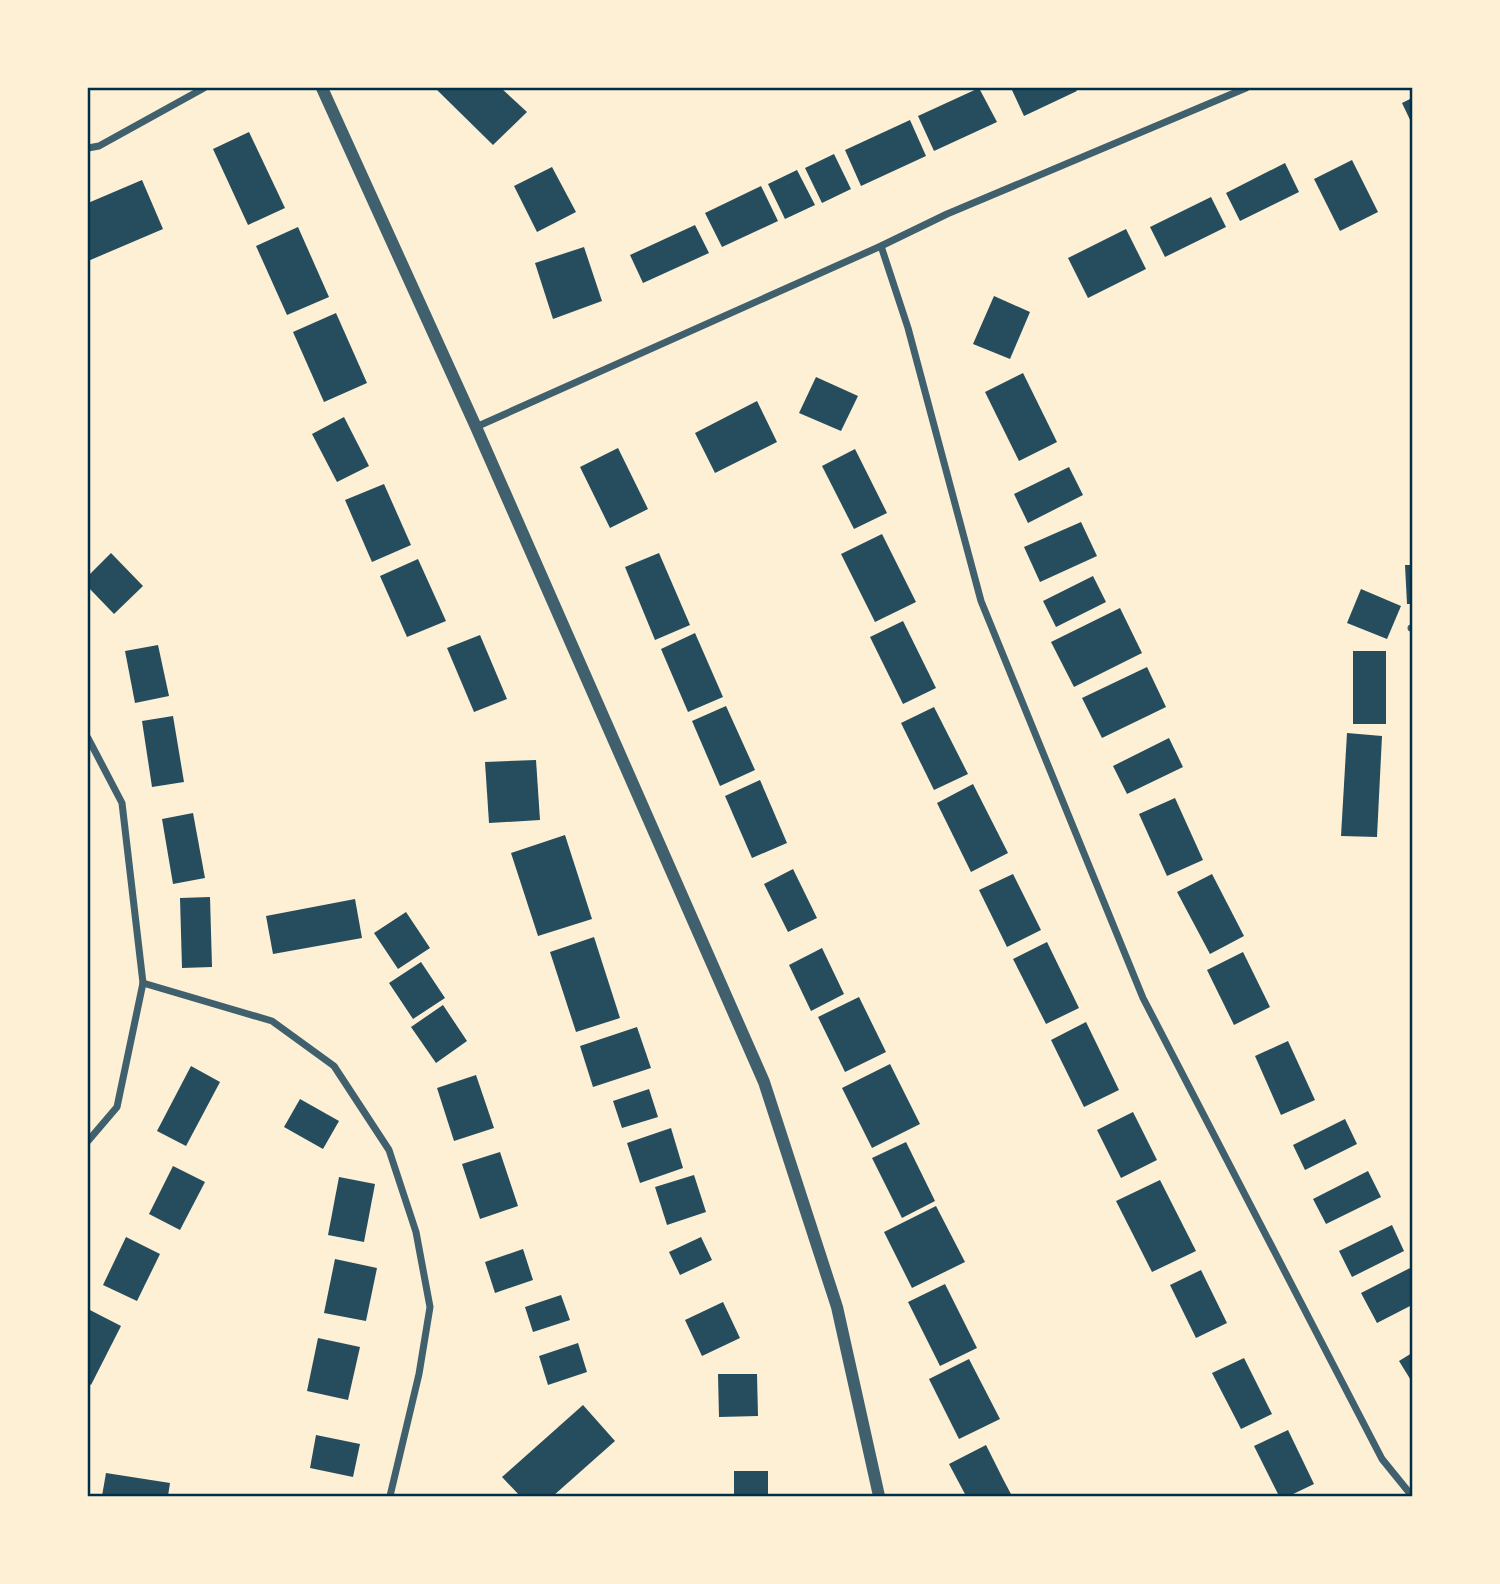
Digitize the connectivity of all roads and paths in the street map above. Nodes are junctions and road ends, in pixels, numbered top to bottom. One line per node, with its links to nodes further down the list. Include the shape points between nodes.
1 (204, 88): 4 (street)
2 (322, 88): 6 (street)
3 (1246, 88): 5 (street)
4 (88, 148)
5 (881, 246): 6 (street); 12 (street, via 908,328 981,601 1143,998 1382,1459)
6 (476, 427): 11 (street, via 764,1082 837,1307)
7 (88, 738): 8 (street, via 122,803)
8 (143, 983): 9 (street, via 117,1107); 10 (street, via 272,1021 334,1066 389,1150 416,1232 430,1307)
9 (88, 1141)
10 (390, 1496)
11 (879, 1496)
12 (1412, 1496)

